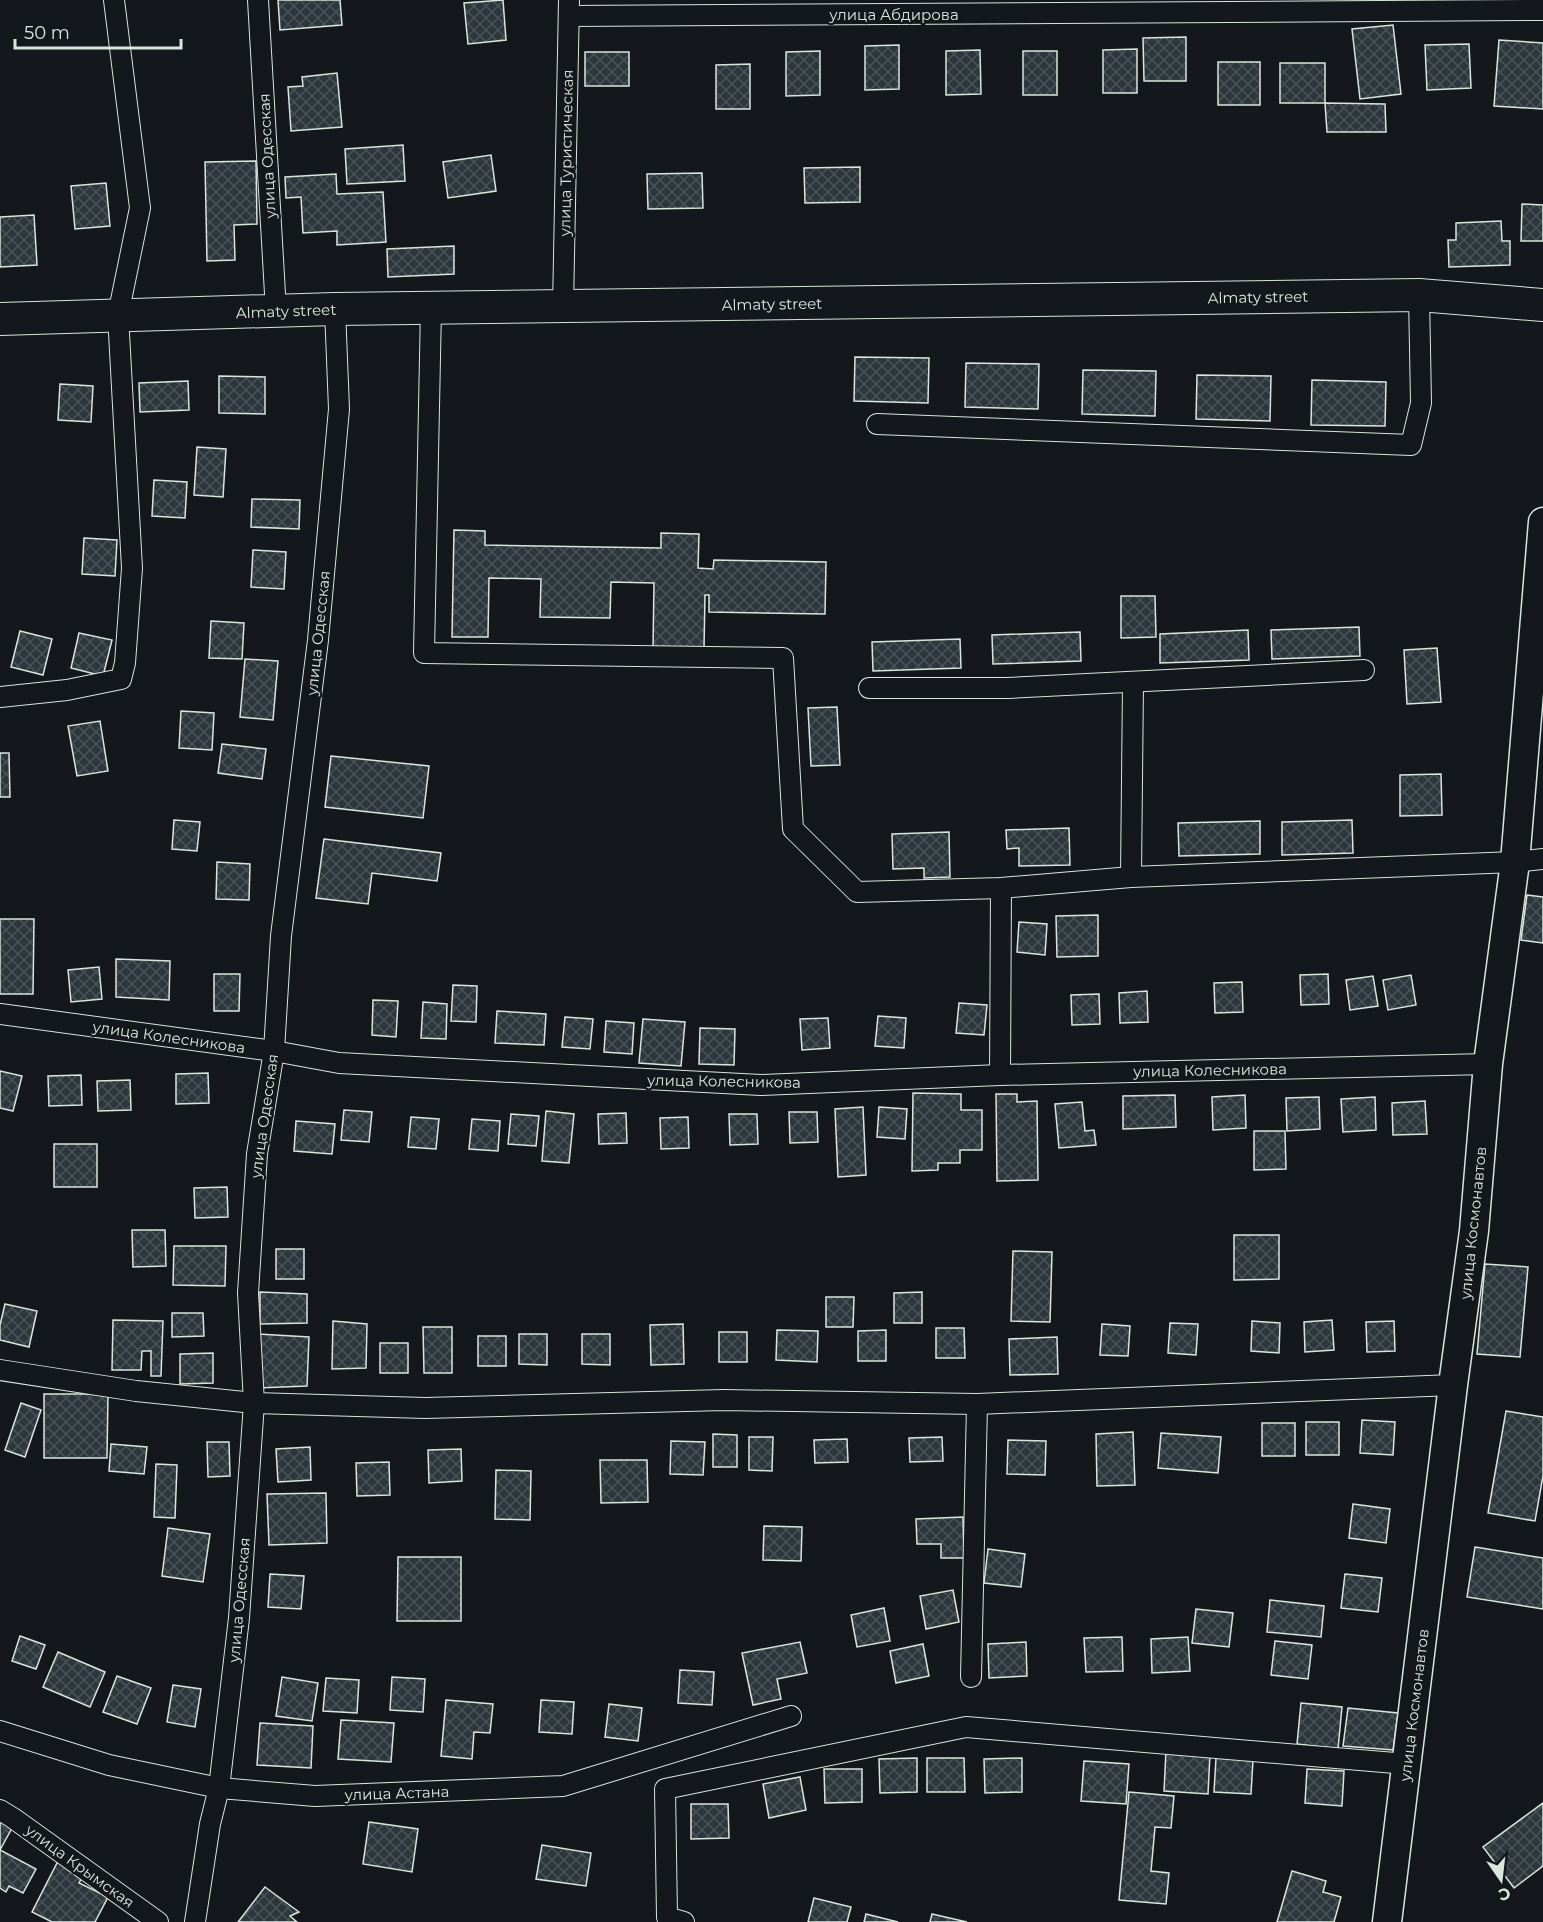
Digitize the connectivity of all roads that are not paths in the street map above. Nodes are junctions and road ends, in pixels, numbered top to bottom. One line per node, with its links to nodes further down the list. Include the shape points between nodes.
1 (114, 0): 11 (street, via 140,208)
2 (258, 0): 10 (street, улица Одесская)
3 (569, 8): 4 (street, улица Абдирова); 7 (street, улица Туристическая)
4 (1543, 10)
5 (1419, 295): 6 (main road, Almaty street); 7 (main road, Almaty street); 13 (street, via 1421,403 1411,445)
6 (1543, 305)
7 (563, 307): 8 (main road, Almaty street)
8 (431, 308): 9 (main road, Almaty street); 22 (street, via 424,653 783,658 793,829 857,892)
9 (335, 309): 10 (main road, Almaty street); 24 (street, улица Одесская, via 339,408 318,640 281,936)
10 (276, 311): 11 (main road, Almaty street)
11 (118, 315): 12 (main road, Almaty street); 18 (street, via 132,568 121,678 67,690)
12 (0, 319)
13 (877, 424)
14 (1543, 522): 20 (main road, улица Космонавтов)
15 (1364, 670): 16 (street)
16 (1133, 682): 17 (street, via 1008,688); 21 (street)
17 (869, 688)
18 (0, 697)
19 (1543, 859): 20 (street)
20 (1515, 862): 21 (street); 25 (main road, улица Космонавтов)
21 (1131, 877): 22 (street)
22 (1001, 888): 26 (street)
23 (0, 1014): 24 (street, улица Колесникова)
24 (274, 1051): 26 (street, улица Колесникова, via 339,1064 761,1085); 29 (street, улица Одесская, via 256,1155 248,1293)
25 (1488, 1064): 26 (street, улица Колесникова); 28 (main road, улица Космонавтов, via 1474,1231)
26 (1000, 1075)
27 (0, 1370): 29 (street, via 136,1391)
28 (1453, 1385): 30 (street); 34 (main road, улица Космонавтов)
29 (254, 1403): 30 (street, via 425,1408 724,1400); 35 (street, улица Одесская, via 239,1618)
30 (977, 1404): 31 (street)
31 (971, 1677)
32 (791, 1716): 35 (street, улица Астана, via 563,1786 315,1796)
33 (0, 1731): 35 (street, улица Астана, via 109,1765)
34 (1407, 1764): 37 (street, via 966,1727 665,1789); 40 (main road, улица Космонавтов)
35 (219, 1788): 39 (street, улица Одесская)
36 (0, 1810): 38 (street, улица Крымская)
37 (676, 1920)
38 (158, 1922)
39 (195, 1922)
40 (1387, 1922)

